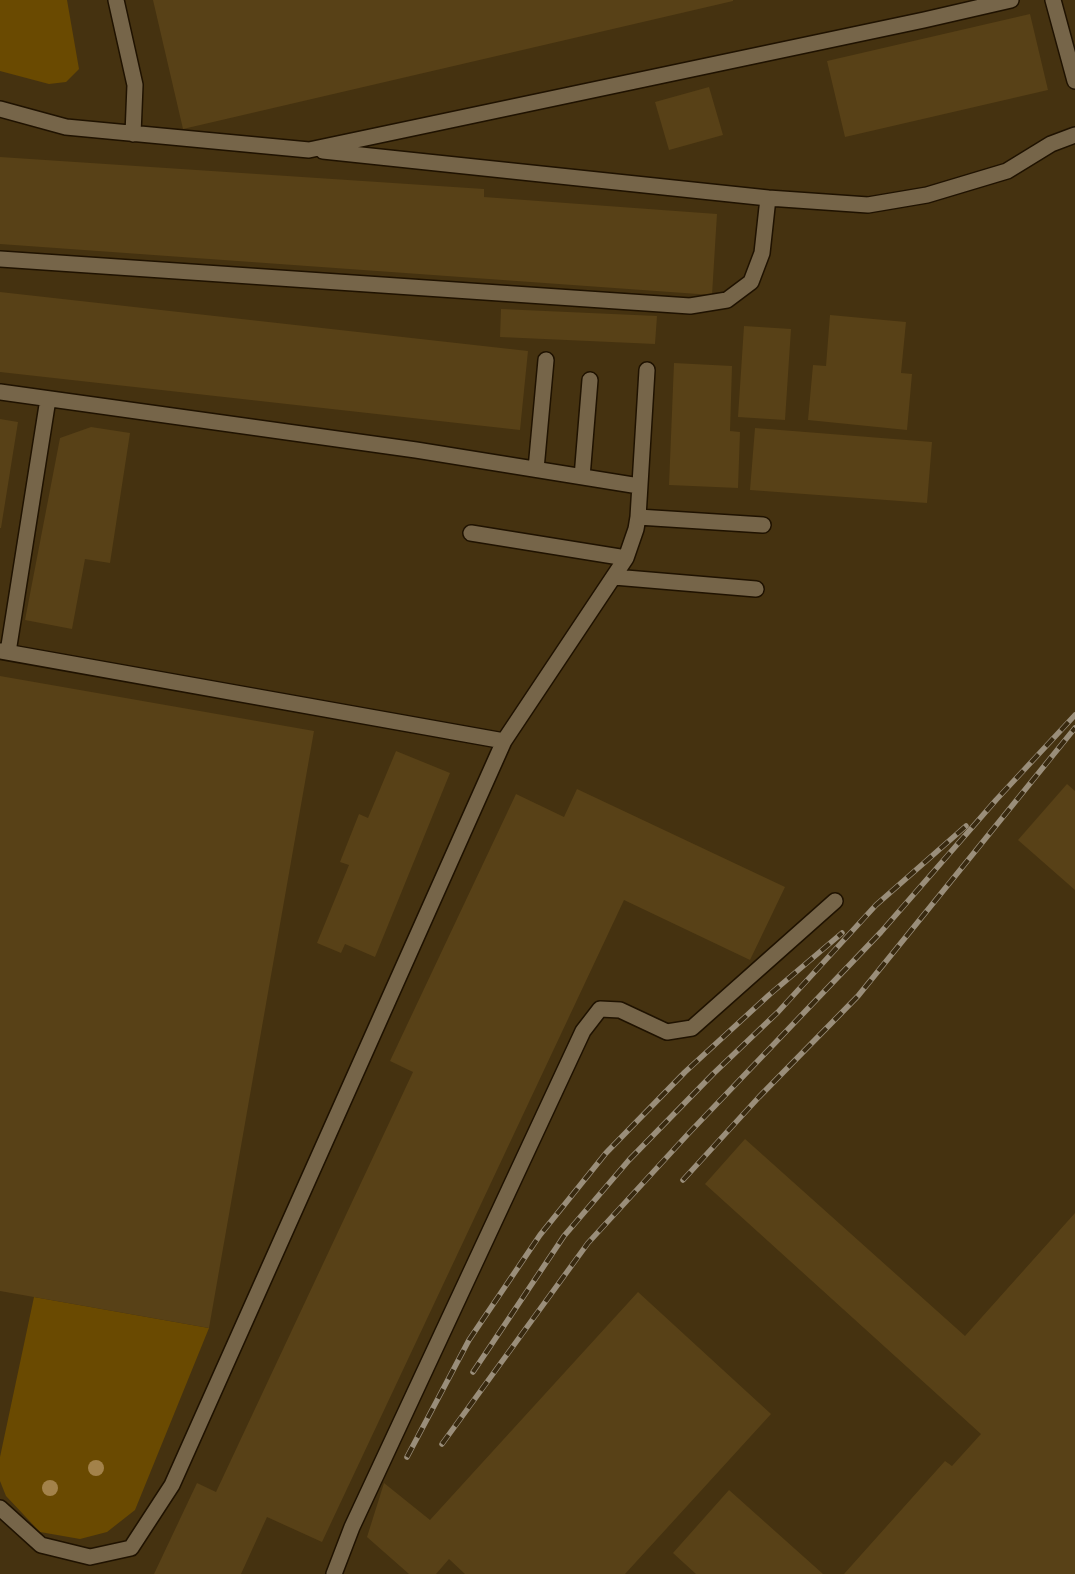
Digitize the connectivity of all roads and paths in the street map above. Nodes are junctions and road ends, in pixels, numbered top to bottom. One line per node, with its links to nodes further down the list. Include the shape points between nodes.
1 (116, 0): 6 (lane, via 135,85)
2 (1011, 0): 8 (lane)
3 (1053, 0): 4 (lane)
4 (1075, 81)
5 (0, 109): 6 (lane, via 66,127)
6 (133, 134): 8 (lane)
7 (1075, 135): 9 (lane, via 1051,144 1007,171 926,195 868,205)
8 (309, 150): 9 (lane)
9 (768, 198): 10 (lane, via 762,253 751,282 727,300 690,306)
10 (0, 259)
11 (546, 360): 16 (lane)
12 (647, 370): 18 (lane)
13 (590, 380): 17 (lane)
14 (0, 392): 15 (lane)
15 (48, 399): 16 (lane); 25 (lane)
16 (536, 469): 17 (lane)
17 (582, 477): 18 (lane)
18 (639, 486): 19 (lane)
19 (638, 517): 20 (lane); 22 (lane)
20 (764, 525)
21 (470, 532): 22 (lane)
22 (626, 558): 23 (lane)
23 (614, 577): 24 (lane); 26 (lane)
24 (756, 589)
25 (4, 652): 26 (lane)
26 (504, 741): 28 (lane, via 172,1486 131,1548 90,1557 40,1545)
27 (835, 901): 29 (lane, via 692,1028 667,1032 620,1010 600,1009 583,1031 356,1518)
28 (0, 1508)
29 (334, 1574)

